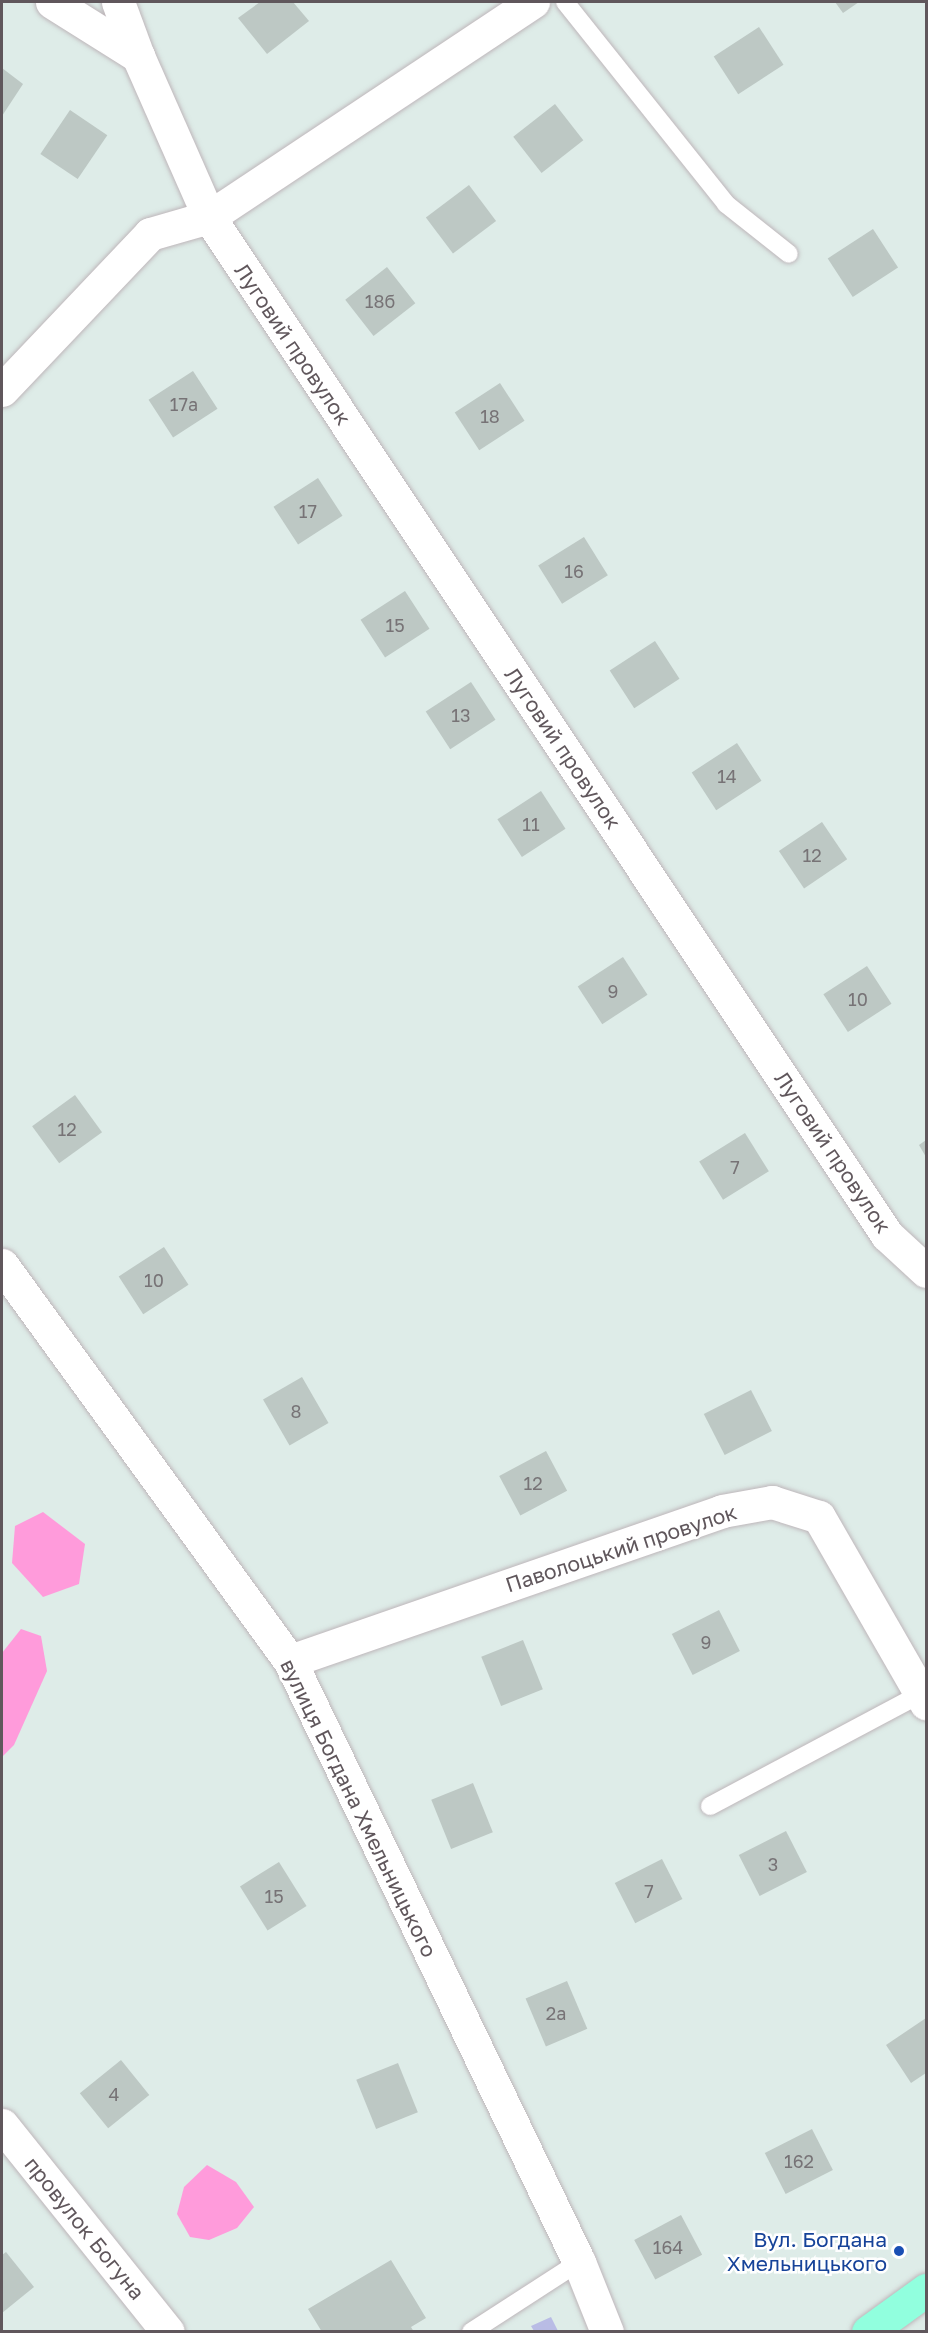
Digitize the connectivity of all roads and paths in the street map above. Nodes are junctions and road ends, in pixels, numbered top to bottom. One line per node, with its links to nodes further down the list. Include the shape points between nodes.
1 (52, 2): 5 (street)
2 (118, 2): 5 (street, Луговий провулок)
3 (565, 2): 7 (lane, via 726,204)
4 (526, 3): 6 (street)
5 (138, 56): 6 (street, Луговий провулок)
6 (209, 217): 8 (street, via 150,234); 10 (street, Луговий провулок, via 880,1225)
7 (789, 254)
8 (2, 390)
9 (2, 1265): 11 (street, вулиця Богдана Хмельницького)
10 (927, 1272)
11 (290, 1661): 12 (street, Паволоцький провулок, via 722,1511 772,1502 819,1517); 15 (street, вулиця Богдана Хмельницького)
12 (924, 1699): 13 (lane)
13 (710, 1806)
14 (2, 2126): 17 (street, провулок Богуна)
15 (579, 2262): 18 (lane); 19 (street, вулиця Богдана Хмельницького)
16 (927, 2290): 20 (highway)
17 (168, 2331)
18 (471, 2331)
19 (607, 2331)
20 (868, 2331)

